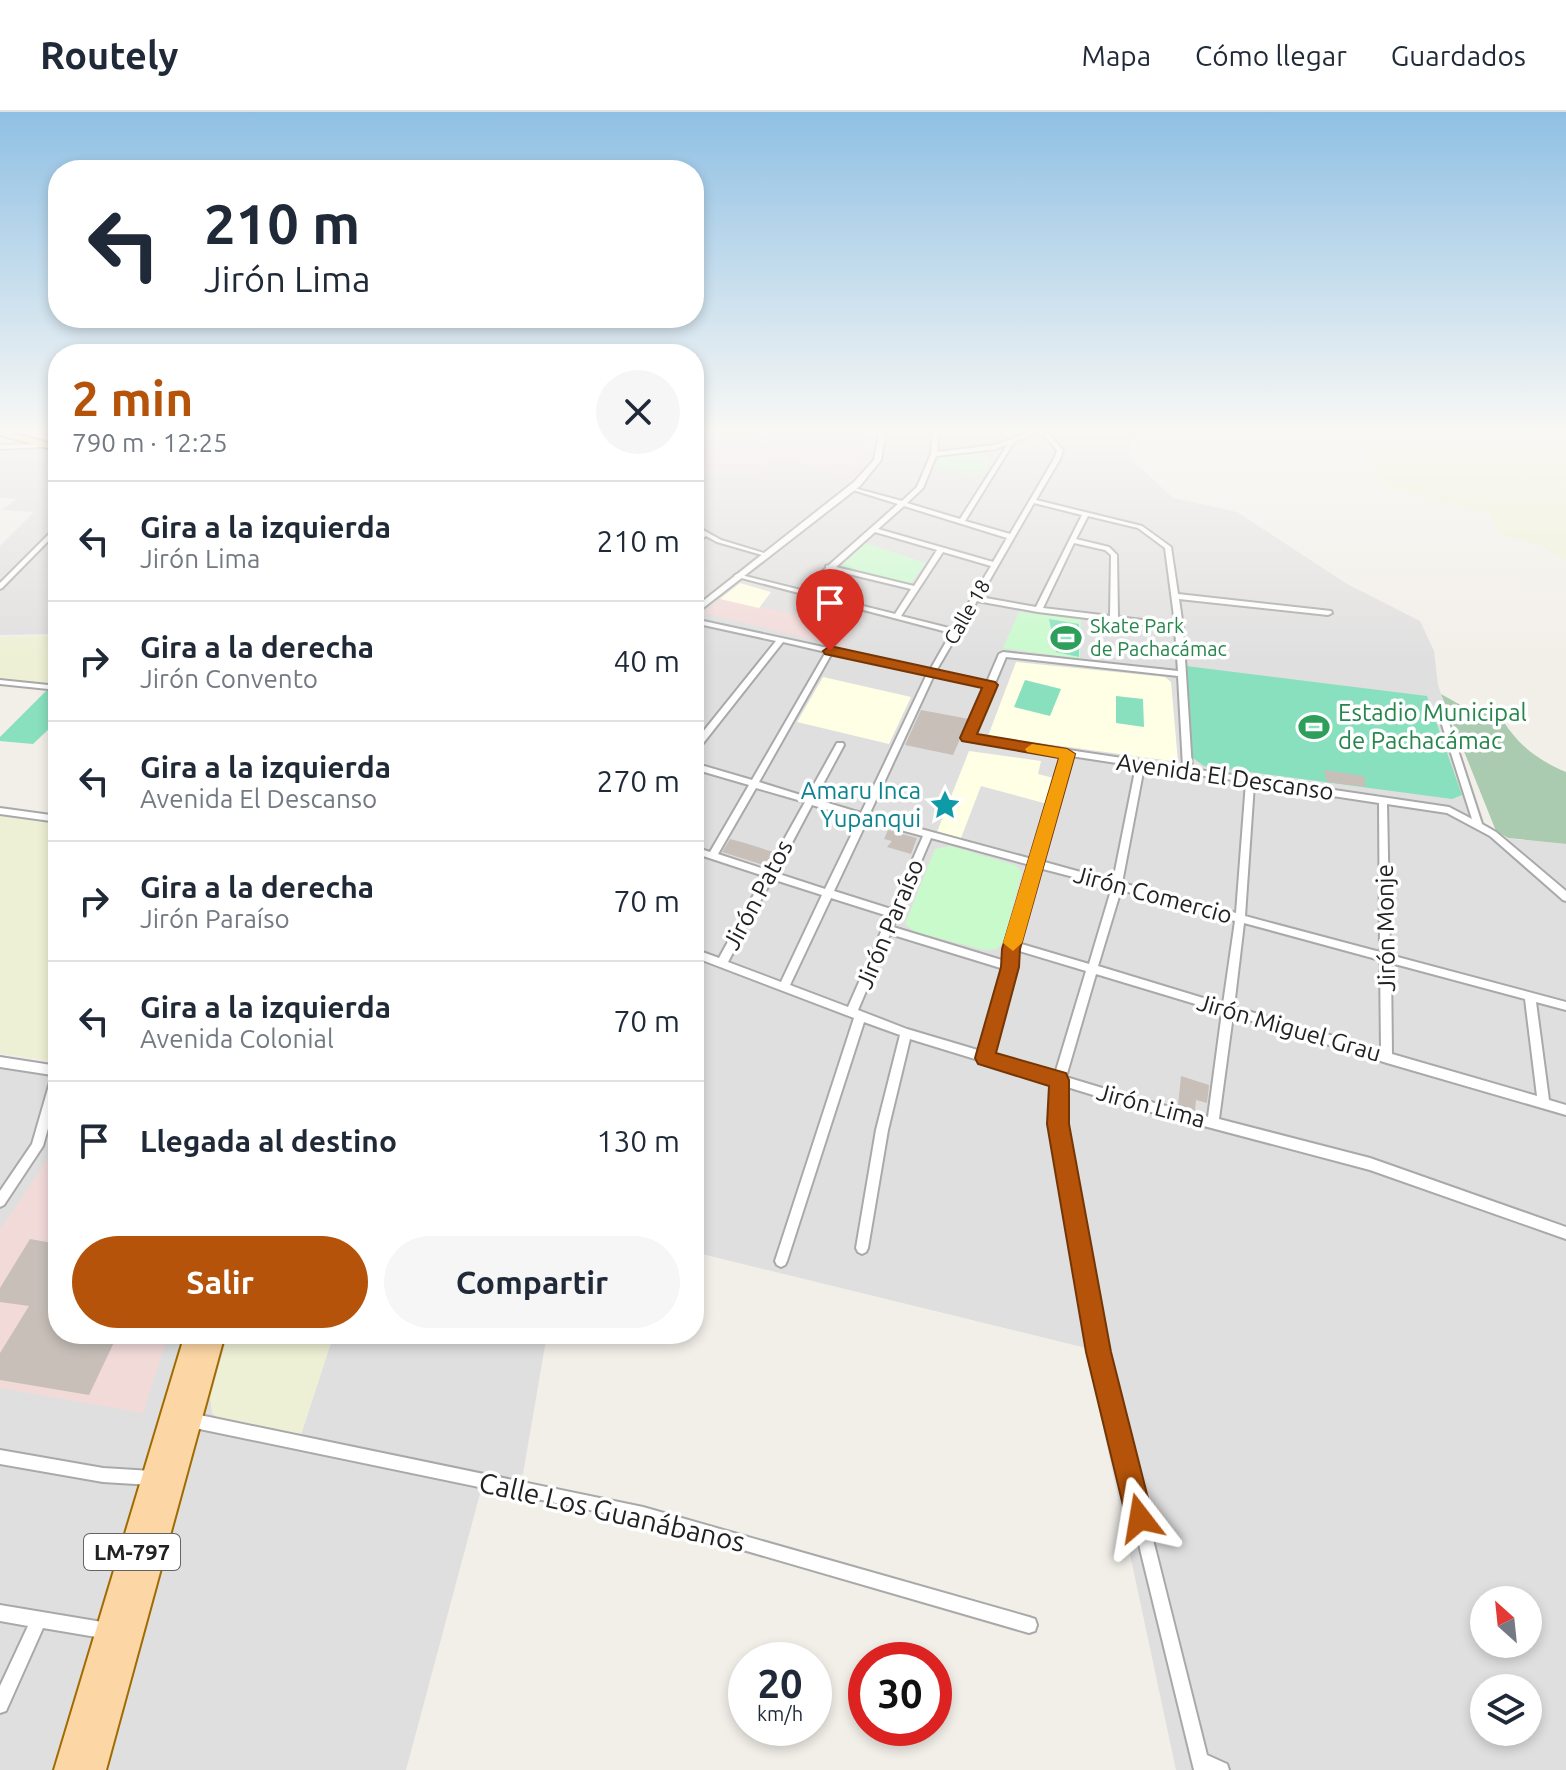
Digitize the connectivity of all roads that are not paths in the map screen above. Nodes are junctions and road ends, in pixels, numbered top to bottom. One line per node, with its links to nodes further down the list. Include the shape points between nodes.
1 (826, 507): 15 (street)
2 (901, 507): 9 (street)
3 (916, 507): 8 (street)
4 (970, 507): 8 (street)
5 (1028, 507): 12 (street, Calle 18)
6 (1061, 507): 7 (street)
7 (1086, 513): 13 (street); 24 (street, via 1140,527 1163,541)
8 (962, 521): 12 (street)
9 (873, 529): 14 (street); 17 (street)
10 (705, 534): 15 (street)
11 (48, 537): 18 (street)
12 (1012, 537): 16 (street, Calle 18)
13 (1074, 541): 27 (street); 30 (street, via 1112,551)
14 (941, 549): 16 (street); 22 (street)
15 (764, 554): 20 (street)
16 (994, 565): 25 (street, Calle 18)
17 (828, 567): 22 (street); 23 (street)
18 (13, 574): 19 (street); 21 (street)
19 (0, 575)
20 (737, 576): 23 (street); 26 (street)
21 (0, 587)
22 (915, 588): 29 (street)
23 (802, 593): 29 (street)
24 (1175, 596): 28 (street); 32 (street)
25 (975, 598): 27 (street); 33 (street, Calle 18)
26 (704, 604)
27 (1038, 610): 30 (street)
28 (1328, 613)
29 (897, 617): 33 (street)
30 (1114, 619): 32 (street)
31 (704, 623): 34 (street)
32 (1179, 627): 37 (street)
33 (955, 632): 36 (street, Calle 18)
34 (781, 640): 35 (street); 42 (street)
35 (830, 651): 36 (street); 49 (street)
36 (932, 672): 39 (street); 53 (street, Calle 18)
37 (1181, 674): 39 (street, via 1003,654); 47 (street)
38 (0, 682): 40 (street)
39 (990, 685): 44 (street, Avenida El Descanso, via 969,739)
40 (48, 687)
41 (1441, 709): 55 (street)
42 (704, 736)
43 (840, 745): 51 (street, Jirón Patos)
44 (1067, 754): 45 (street, Avenida El Descanso); 59 (street)
45 (1140, 765): 47 (street, Avenida El Descanso); 61 (street)
46 (704, 769): 49 (street, Jirón Comercio)
47 (1188, 772): 48 (street, Avenida El Descanso)
48 (1250, 781): 50 (street, Avenida El Descanso); 65 (street)
49 (754, 784): 51 (street, Jirón Comercio); 58 (street)
50 (1383, 799): 55 (street, Avenida El Descanso, via 1449,810); 69 (street, Jirón Monje)
51 (809, 801): 53 (street, Jirón Comercio); 60 (street, Jirón Patos)
52 (0, 811): 54 (street)
53 (864, 817): 56 (street, Jirón Comercio); 62 (street, Calle 18)
54 (48, 818)
55 (1478, 823): 63 (street)
56 (928, 834): 59 (street, Jirón Comercio); 64 (street, Jirón Paraíso)
57 (704, 853): 58 (street)
58 (713, 855): 60 (street)
59 (1036, 862): 61 (street, Jirón Comercio); 67 (street)
60 (768, 874): 62 (street); 70 (street, Jirón Patos)
61 (1117, 886): 65 (street, Jirón Comercio); 72 (street)
62 (828, 893): 64 (street); 73 (street, Calle 18)
63 (1566, 897)
64 (893, 914): 66 (street, Jirón Paraíso)
65 (1240, 919): 69 (street, Jirón Comercio); 76 (street)
66 (887, 929): 71 (street); 77 (street, Jirón Paraíso)
67 (1012, 945): 71 (street); 72 (street, Jirón Miguel Grau)
68 (704, 956): 70 (street, Jirón Lima)
69 (1387, 957): 74 (street, Jirón Comercio); 80 (street, Jirón Monje)
70 (723, 961): 73 (street, Jirón Lima)
71 (1010, 967): 79 (street)
72 (1090, 969): 76 (street, Jirón Miguel Grau); 83 (street)
73 (785, 985): 77 (street, Jirón Lima)
74 (1530, 996): 75 (street, Jirón Comercio); 84 (street)
75 (1566, 1006)
76 (1227, 1010): 80 (street, Jirón Miguel Grau); 87 (street)
77 (856, 1015): 78 (street, Jirón Lima); 91 (street, Jirón Paraíso)
78 (906, 1033): 79 (street, Jirón Lima); 90 (street, via 882,1130)
79 (985, 1058): 83 (street, Jirón Lima)
80 (1387, 1058): 84 (street, Jirón Miguel Grau)
81 (0, 1062): 82 (street)
82 (48, 1070)
83 (1059, 1080): 87 (street, Jirón Lima); 102 (street, via 1058,1124 1099,1352)
84 (1544, 1103): 86 (street, Jirón Miguel Grau)
85 (48, 1107): 88 (street, via 37,1146)
86 (1566, 1110)
87 (1213, 1122): 89 (street, Jirón Lima, via 1370,1164)
88 (0, 1201)
89 (1566, 1233)
90 (862, 1248)
91 (781, 1261)
92 (193, 1344): 96 (main road, LM-797)
93 (211, 1344): 94 (main road, LM-797)
94 (190, 1420): 99 (street, Calle Los Guanábanos, via 684,1524); 104 (main road, LM-797)
95 (0, 1457): 96 (street)
96 (154, 1478): 100 (main road, LM-797)
97 (0, 1613): 98 (street)
98 (39, 1619): 100 (street); 101 (street)
99 (1029, 1625)
100 (108, 1631): 103 (main road, LM-797)
101 (0, 1705)
102 (1201, 1765): 105 (street)
103 (68, 1770)
104 (92, 1770)
105 (1221, 1770)

